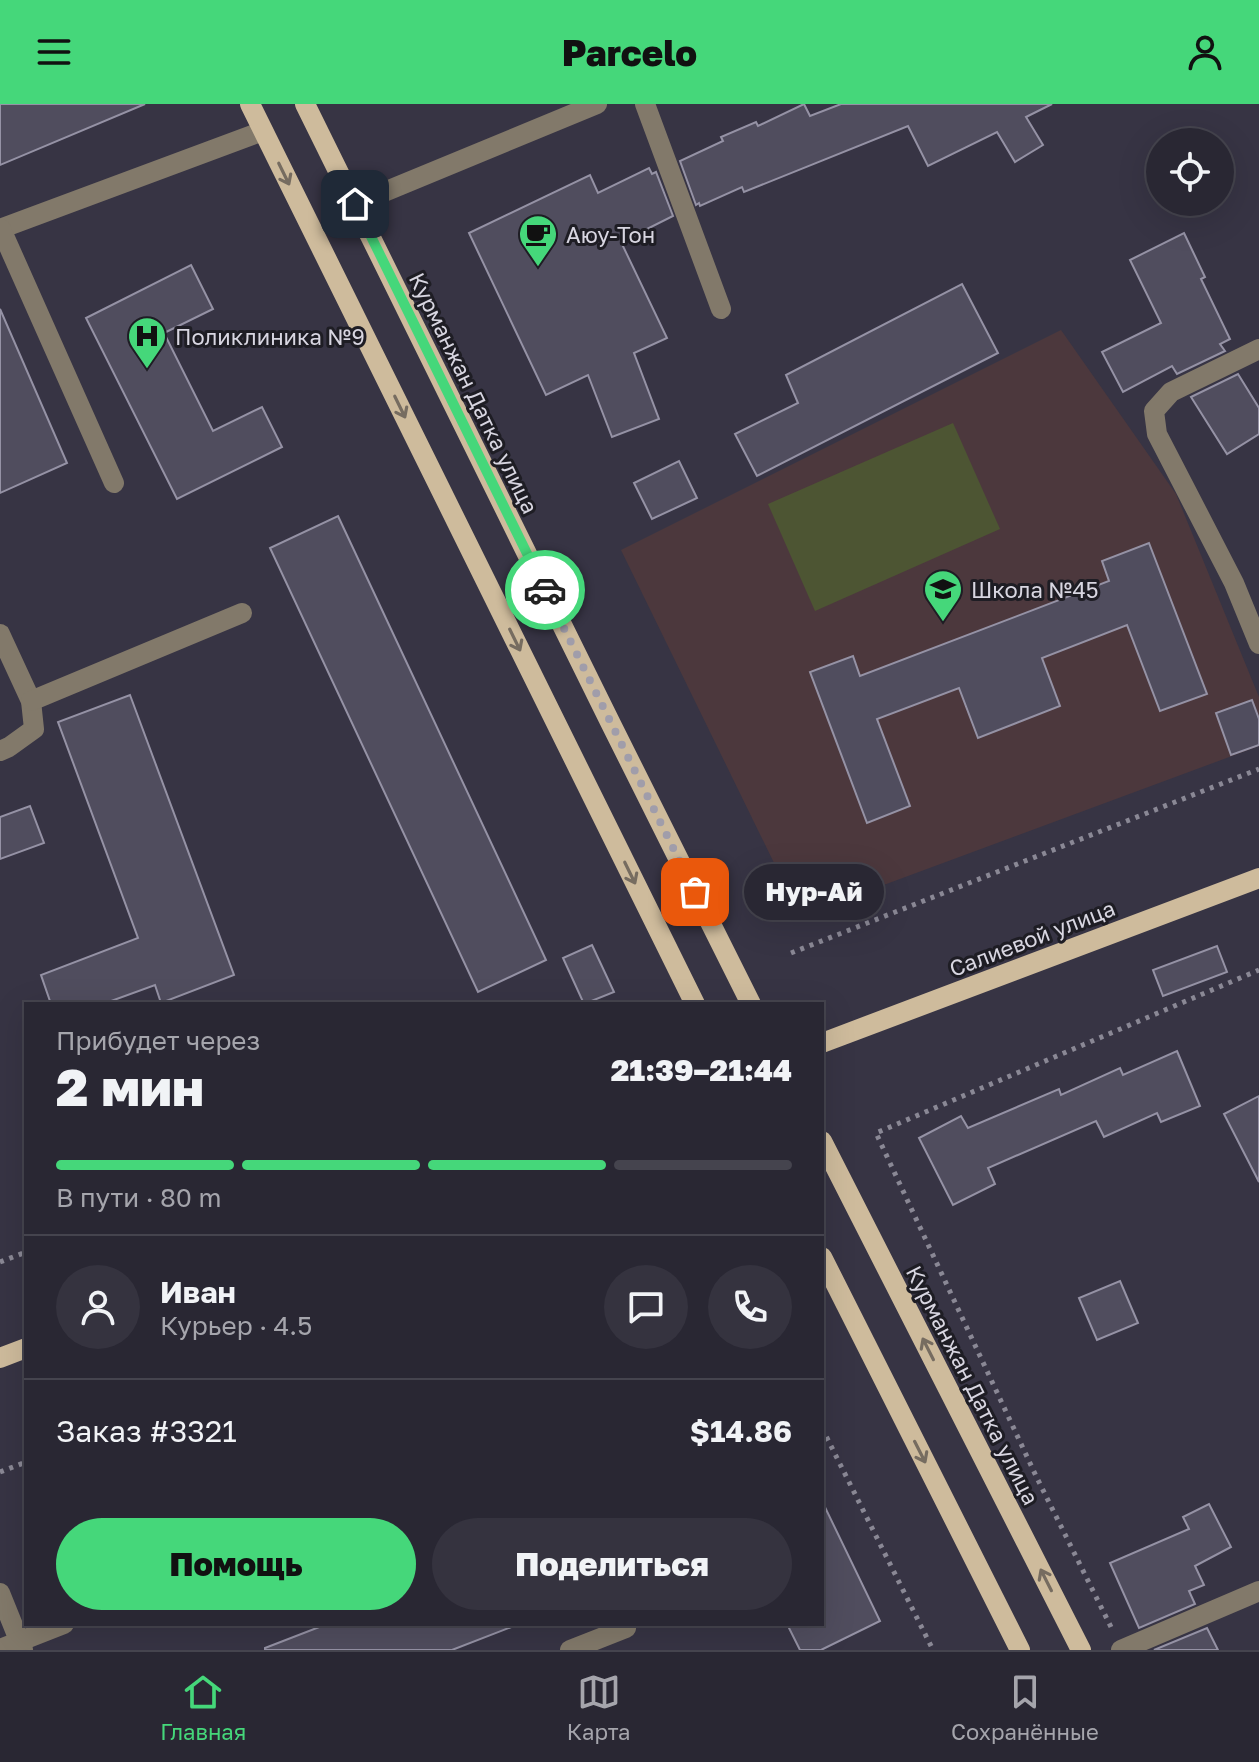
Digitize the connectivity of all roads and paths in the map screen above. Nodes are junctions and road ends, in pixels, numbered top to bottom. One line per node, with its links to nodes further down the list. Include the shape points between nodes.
1 (250, 104): 5 (main road)
2 (305, 104): 6 (main road, Курманжан Датка улица)
3 (597, 104): 6 (street)
4 (645, 104): 8 (street)
5 (263, 131): 7 (street); 20 (main road, one-way to 20)
6 (355, 204): 21 (main road, Курманжан Датка улица)
7 (0, 229): 10 (street)
8 (721, 309)
9 (1259, 349): 13 (street, via 1171,392 1154,411 1157,434 1234,583)
10 (114, 483)
11 (242, 613): 14 (street)
12 (0, 634): 14 (street)
13 (1259, 644)
14 (31, 701): 15 (street, via 34,729)
15 (0, 751)
16 (1259, 769): 18 (path)
17 (1259, 878): 22 (main road, Салиевой улица)
18 (791, 953)
19 (1259, 970): 41 (path, via 876,1133)
20 (694, 1002)
21 (750, 1002)
22 (824, 1042)
23 (824, 1145): 40 (main road, Курманжан Датка улица, one-way to 23)
24 (24, 1253): 26 (path)
25 (824, 1261): 39 (main road, one-way to 39)
26 (0, 1262)
27 (24, 1349): 28 (main road)
28 (0, 1358)
29 (824, 1432): 38 (path)
30 (24, 1463): 31 (path)
31 (0, 1472)
32 (1259, 1591): 41 (street)
33 (0, 1593): 36 (street)
34 (60, 1626): 36 (street)
35 (625, 1626): 37 (street)
36 (14, 1647)
37 (570, 1650)
38 (933, 1650)
39 (1020, 1650)
40 (1081, 1650)
41 (1122, 1650)

